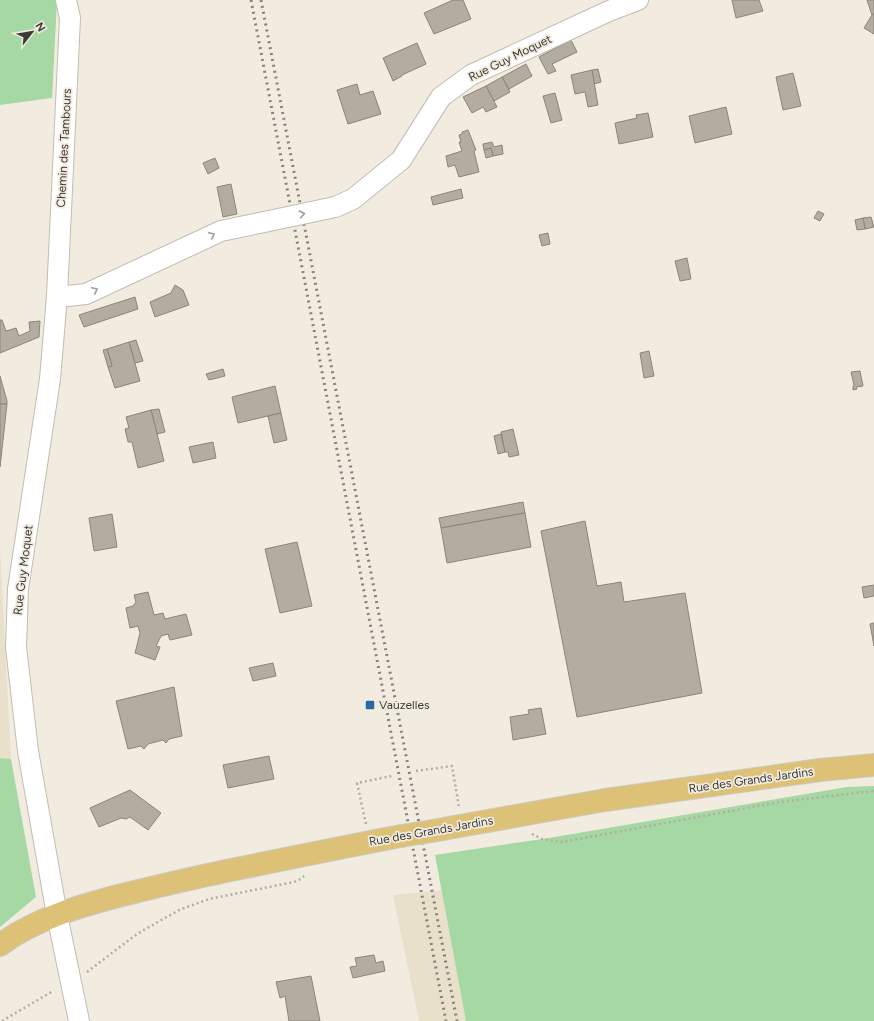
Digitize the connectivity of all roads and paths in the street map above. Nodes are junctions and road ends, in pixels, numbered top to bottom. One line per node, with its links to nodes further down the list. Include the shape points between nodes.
1 (66, 0): 3 (street, Chemin des Tambours, via 70,18)
2 (638, 0): 3 (street, Rue Guy Moquet, one-way to 2, bridge, via 86,294 221,231 335,207 353,199 401,160 441,97 471,74)
3 (57, 296): 12 (street, Rue Guy Moquet, via 50,379 18,589 16,647 28,751)
4 (874, 765): 8 (main road, Rue des Grands Jardins, via 820,770 605,800)
5 (416, 771): 8 (path, via 452,766)
6 (392, 776): 10 (path, via 357,783)
7 (874, 790): 9 (path, via 779,802 562,842 542,839)
8 (463, 825): 10 (main road, Rue des Grands Jardins, bridge)
9 (530, 833)
10 (370, 842): 12 (main road, Rue des Grands Jardins, via 170,883 94,902)
11 (306, 874): 14 (path, via 294,882 209,900 179,910 137,934 90,970)
12 (57, 915): 13 (main road, Rue des Grands Jardins, via 9,938); 14 (street, Rue Guy Moquet)
13 (0, 945)
14 (70, 980): 15 (path); 16 (street, Rue Guy Moquet)
15 (2, 1021)
16 (79, 1021)

